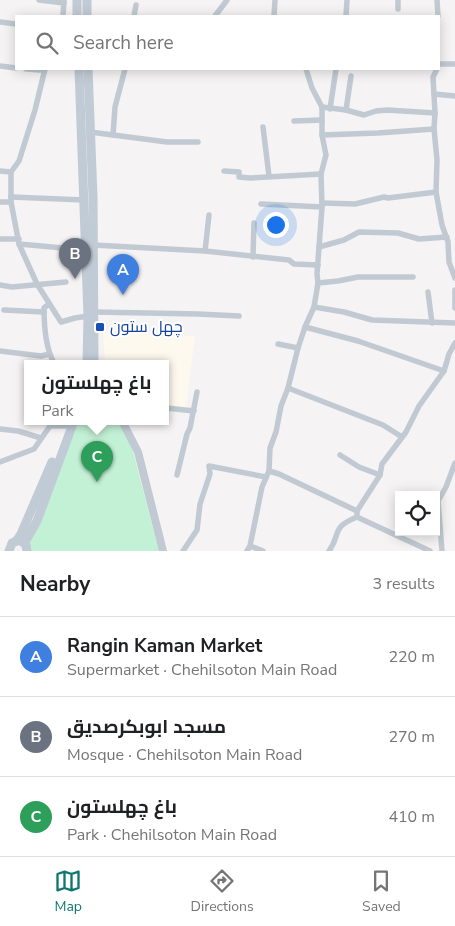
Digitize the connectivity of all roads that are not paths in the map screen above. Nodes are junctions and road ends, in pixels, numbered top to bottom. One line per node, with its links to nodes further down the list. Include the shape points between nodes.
1 (38, 0): 9 (street)
2 (77, 0): 13 (main road)
3 (87, 0): 14 (main road)
4 (228, 0): 16 (street)
5 (275, 0): 17 (street)
6 (347, 0): 18 (street)
7 (398, 0): 11 (street)
8 (437, 0): 19 (street)
9 (64, 2): 12 (street)
10 (136, 5): 15 (street)
11 (398, 9)
12 (63, 15)
13 (77, 15)
14 (87, 15)
15 (134, 15)
16 (216, 15)
17 (274, 15)
18 (346, 15)
19 (438, 15)
20 (0, 22): 21 (street)
21 (15, 24)
22 (455, 64): 23 (street)
23 (440, 65)
24 (0, 66): 25 (street)
25 (15, 68)
26 (45, 70): 50 (street, via 19,161)
27 (79, 70): 55 (main road)
28 (88, 70): 44 (main road)
29 (124, 70): 45 (street, via 115,107)
30 (306, 70): 36 (street)
31 (336, 70): 37 (street)
32 (436, 70): 34 (street, via 433,77)
33 (351, 76): 38 (street)
34 (434, 94): 35 (street); 39 (street)
35 (455, 96)
36 (322, 108): 37 (street); 40 (street)
37 (330, 109): 38 (street)
38 (346, 110): 39 (street, via 364,115 387,110)
39 (436, 113): 43 (street)
40 (322, 120): 41 (street); 46 (street)
41 (294, 121)
42 (263, 127): 52 (street)
43 (434, 128): 46 (street); 53 (street)
44 (90, 132): 45 (street); 65 (main road)
45 (113, 135): 47 (street, via 166,142)
46 (322, 135): 51 (street, via 326,155)
47 (198, 142)
48 (0, 171): 50 (street)
49 (224, 171): 52 (street, via 239,172 239,178)
50 (11, 172): 54 (street)
51 (321, 174): 52 (street); 58 (street)
52 (269, 176)
53 (436, 192): 58 (street, via 384,197 356,204); 62 (street, via 442,225)
54 (11, 200): 55 (street); 56 (street); 63 (street)
55 (84, 200): 65 (main road)
56 (0, 202)
57 (261, 204): 58 (street)
58 (322, 205): 64 (street)
59 (209, 215): 66 (street)
60 (254, 223): 67 (street)
61 (0, 239): 63 (street)
62 (450, 240): 64 (street, via 360,232); 70 (street, via 449,262)
63 (19, 242): 65 (street); 73 (street)
64 (319, 247): 68 (street)
65 (89, 248): 66 (street); 82 (main road)
66 (205, 250): 67 (street)
67 (253, 257): 68 (street)
68 (318, 265): 72 (street)
69 (413, 277): 72 (street)
70 (455, 278)
71 (66, 282): 73 (street)
72 (318, 283): 78 (street)
73 (37, 284): 74 (street); 77 (street)
74 (0, 286)
75 (455, 290): 79 (street)
76 (428, 292): 84 (street)
77 (49, 304): 81 (street); 82 (street, via 61,322)
78 (314, 307): 84 (street, via 372,320); 86 (street)
79 (455, 308)
80 (4, 310): 81 (street)
81 (44, 312): 91 (street)
82 (91, 314): 83 (street); 93 (main road); 94 (main road)
83 (239, 316)
84 (432, 323): 85 (street)
85 (455, 323)
86 (305, 327): 89 (street); 95 (street, via 358,340)
87 (455, 343): 95 (street)
88 (278, 344): 89 (street)
89 (298, 348): 96 (street)
90 (0, 352): 91 (street)
91 (49, 354): 92 (street)
92 (52, 360)
93 (86, 360)
94 (94, 360)
95 (444, 371): 104 (street)
96 (288, 388): 104 (street, via 383,425); 109 (street, via 270,448)
97 (197, 392): 99 (street)
98 (169, 408): 99 (street)
99 (194, 411): 110 (street)
100 (57, 425): 105 (street, via 50,426)
101 (70, 425): 113 (main road, via 21,534)
102 (124, 425): 116 (street, via 138,452)
103 (0, 429): 105 (street)
104 (402, 437): 111 (street, via 382,464)
105 (41, 438): 107 (street, via 34,449)
106 (340, 455): 111 (street)
107 (0, 462)
108 (455, 463): 121 (street, via 438,501)
109 (267, 474): 112 (street, via 279,474); 114 (street); 117 (street, via 209,466 197,530)
110 (177, 475)
111 (380, 475): 112 (street)
112 (357, 514): 119 (street, via 337,530); 120 (street)
113 (23, 544): 115 (main road, via 12,543)
114 (248, 548): 118 (street)
115 (6, 549)
116 (163, 551)
117 (183, 551)
118 (263, 551)
119 (328, 551)
120 (430, 551)
121 (442, 551)

